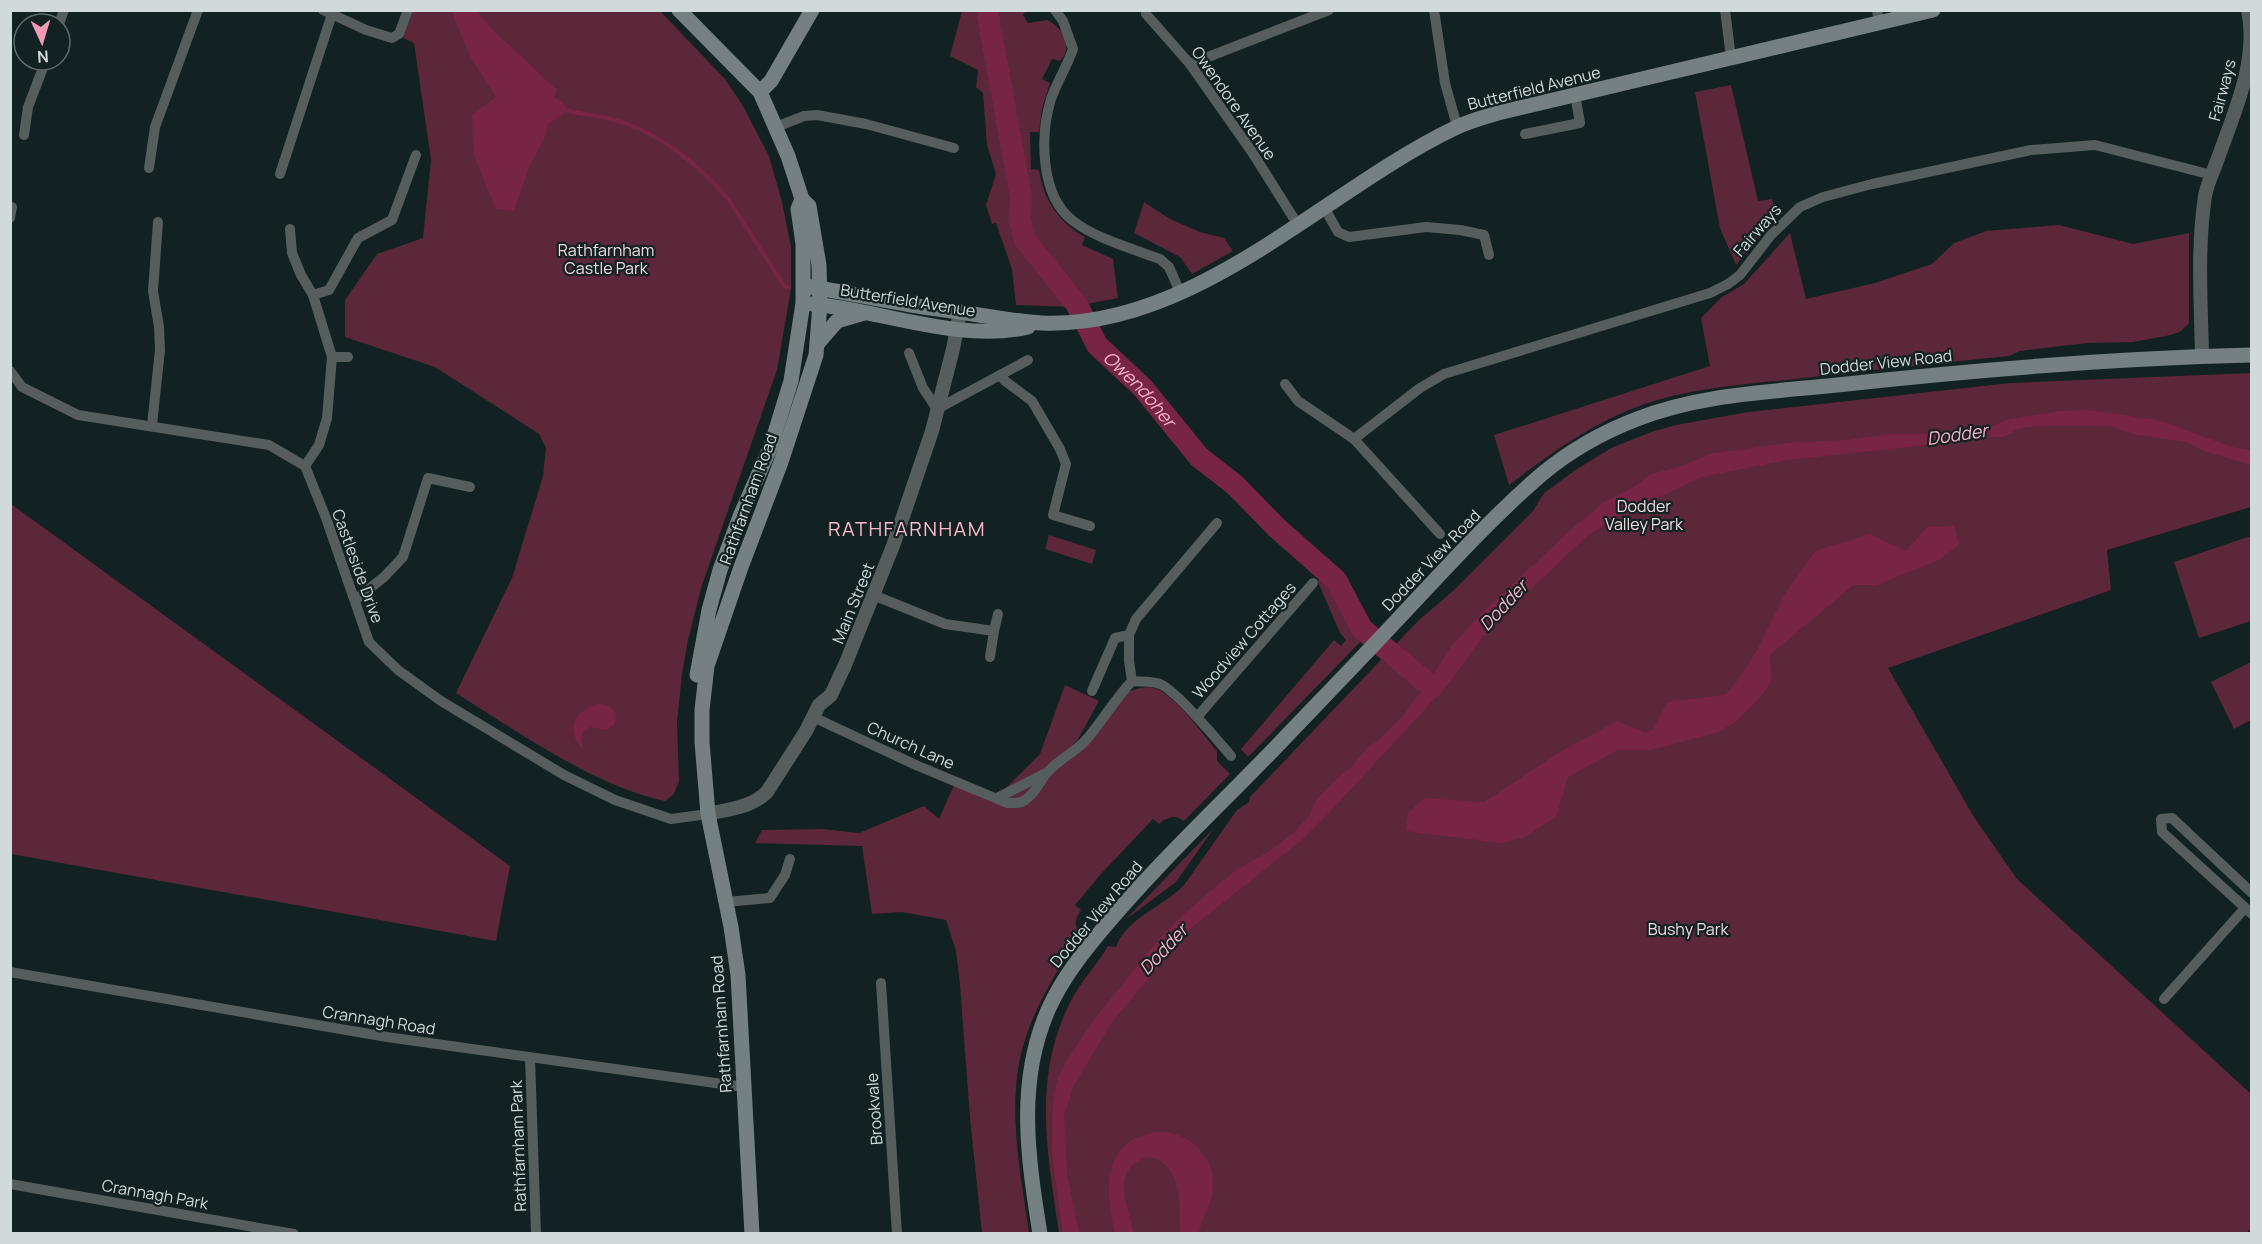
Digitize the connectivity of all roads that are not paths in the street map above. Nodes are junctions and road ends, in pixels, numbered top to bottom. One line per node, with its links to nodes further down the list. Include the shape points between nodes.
1 (198, 10): 25 (street, via 155,127)
2 (408, 10): 12 (street, via 399,34 392,38)
3 (679, 10): 17 (main road)
4 (812, 10): 17 (main road, via 771,81)
5 (1055, 10): 36 (street, via 1073,49 1045,122 1044,164 1050,187 1070,220 1160,259)
6 (1146, 10): 15 (street, Owendore Avenue)
7 (1329, 10): 15 (street)
8 (1434, 10): 19 (street, via 1445,83)
9 (1725, 10): 14 (street)
10 (1933, 10): 13 (main road, Butterfield Avenue)
11 (2248, 10): 27 (street, Fairways, via 2249,55 2243,85)
12 (328, 12): 26 (street)
13 (1879, 17): 14 (main road, Butterfield Avenue)
14 (1731, 58): 18 (main road, Butterfield Avenue)
15 (1190, 64): 30 (street, Owendore Avenue)
16 (41, 72): 22 (street, via 28,107)
17 (760, 92): 20 (main road, Rathfarnham Road)
18 (1575, 95): 19 (main road, Butterfield Avenue); 21 (street, via 1580,123)
19 (1457, 126): 29 (main road, Butterfield Avenue)
20 (776, 127): 23 (street, via 817,115); 28 (main road, Rathfarnham Road)
21 (1525, 134)
22 (24, 135)
23 (954, 148)
24 (416, 155): 37 (street, via 392,220 358,238 329,290)
25 (149, 168)
26 (280, 174)
27 (2212, 175): 47 (street, Fairways, via 2206,194 2200,259); 56 (street, Fairways, via 2096,145 2031,150 1823,197 1793,213 1728,284 1701,296 1444,374)
28 (802, 199): 34 (main road, Rathfarnham Road, via 798,209); 35 (main road, Rathfarnham Road, via 809,206 814,230)
29 (1324, 207): 33 (street, via 1338,232 1349,237 1426,227 1460,230 1484,235); 36 (main road, Butterfield Avenue, via 1242,260)
30 (1293, 218)
31 (158, 222): 55 (street, via 153,291 160,350)
32 (290, 229): 37 (street, via 292,253)
33 (1489, 255)
34 (804, 286): 35 (main road, Butterfield Avenue); 38 (main road, Rathfarnham Road)
35 (820, 288): 39 (main road, Rathfarnham Road); 40 (main road, Butterfield Avenue)
36 (1180, 291): 42 (main road, Butterfield Avenue, via 1144,306 1087,320)
37 (313, 295): 48 (street)
38 (803, 303): 39 (main road, Butterfield Avenue); 74 (main road, Rathfarnham Road, via 791,381 771,446 720,570 698,664 691,742 698,787)
39 (820, 304): 41 (main road, Butterfield Avenue); 44 (main road, Rathfarnham Road)
40 (960, 312): 42 (main road, Butterfield Avenue); 43 (street, Main Street)
41 (864, 313): 43 (main road, Butterfield Avenue); 44 (main road, via 837,321)
42 (1042, 323): 43 (main road, Butterfield Avenue, via 1017,329)
43 (958, 329): 54 (street, Main Street)
44 (818, 343): 74 (main road, Rathfarnham Road, via 798,413 707,666 702,742)
45 (909, 353): 54 (street, via 923,388)
46 (2252, 355): 47 (main road, Dodder View Road)
47 (2202, 356): 89 (main road, Dodder View Road, via 1952,373 1700,402 1642,417 1591,440 1543,474 1437,578 1129,898 1058,989 1037,1041 1026,1103)
48 (332, 357): 49 (street); 57 (street, via 327,418 319,445)
49 (348, 357)
50 (1028, 360): 52 (street)
51 (10, 371): 55 (street, via 22,387 78,415)
52 (1000, 375): 54 (street); 60 (street, via 1032,401 1066,464 1053,515)
53 (1285, 384): 56 (street, via 1298,401)
54 (937, 409): 63 (street, Main Street, via 903,520)
55 (152, 425): 57 (street, via 268,445)
56 (1354, 439): 61 (street)
57 (305, 466): 64 (street, Castleside Drive)
58 (470, 487): 64 (street, via 428,478 403,558)
59 (1217, 523): 67 (street, via 1136,619)
60 (1090, 526)
61 (1440, 534)
62 (1314, 583): 72 (street, Woodview Cottages)
63 (873, 595): 66 (street, via 945,624); 71 (street, Main Street, via 831,695)
64 (355, 600): 74 (street, Castleside Drive, via 369,642 398,670 441,701 615,800 671,819)
65 (998, 614): 66 (street)
66 (994, 631): 68 (street)
67 (1129, 635): 69 (street); 70 (street, via 1114,638)
68 (990, 657)
69 (1132, 681): 71 (street, Church Lane, via 1084,742 1018,803 1007,803 918,766); 72 (street, via 1163,685)
70 (1092, 691)
71 (813, 717): 74 (street, Main Street, via 760,800)
72 (1197, 717): 73 (street)
73 (1231, 756)
74 (708, 814): 77 (main road, Rathfarnham Road)
75 (790, 859): 77 (street, via 770,898)
76 (2252, 893): 78 (street, via 2172,818 2161,819 2162,832)
77 (726, 902): 83 (main road, Rathfarnham Road, via 738,975)
78 (2248, 911): 81 (street)
79 (10, 972): 82 (street, Crannagh Road)
80 (881, 983): 88 (street, Brookvale)
81 (2164, 999)
82 (530, 1058): 83 (street, Crannagh Road); 86 (street, Rathfarnham Park)
83 (744, 1088): 87 (main road, Rathfarnham Road)
84 (10, 1184): 85 (street, Crannagh Park)
85 (294, 1233)
86 (536, 1233)
87 (752, 1233)
88 (897, 1233)
89 (1040, 1233)

